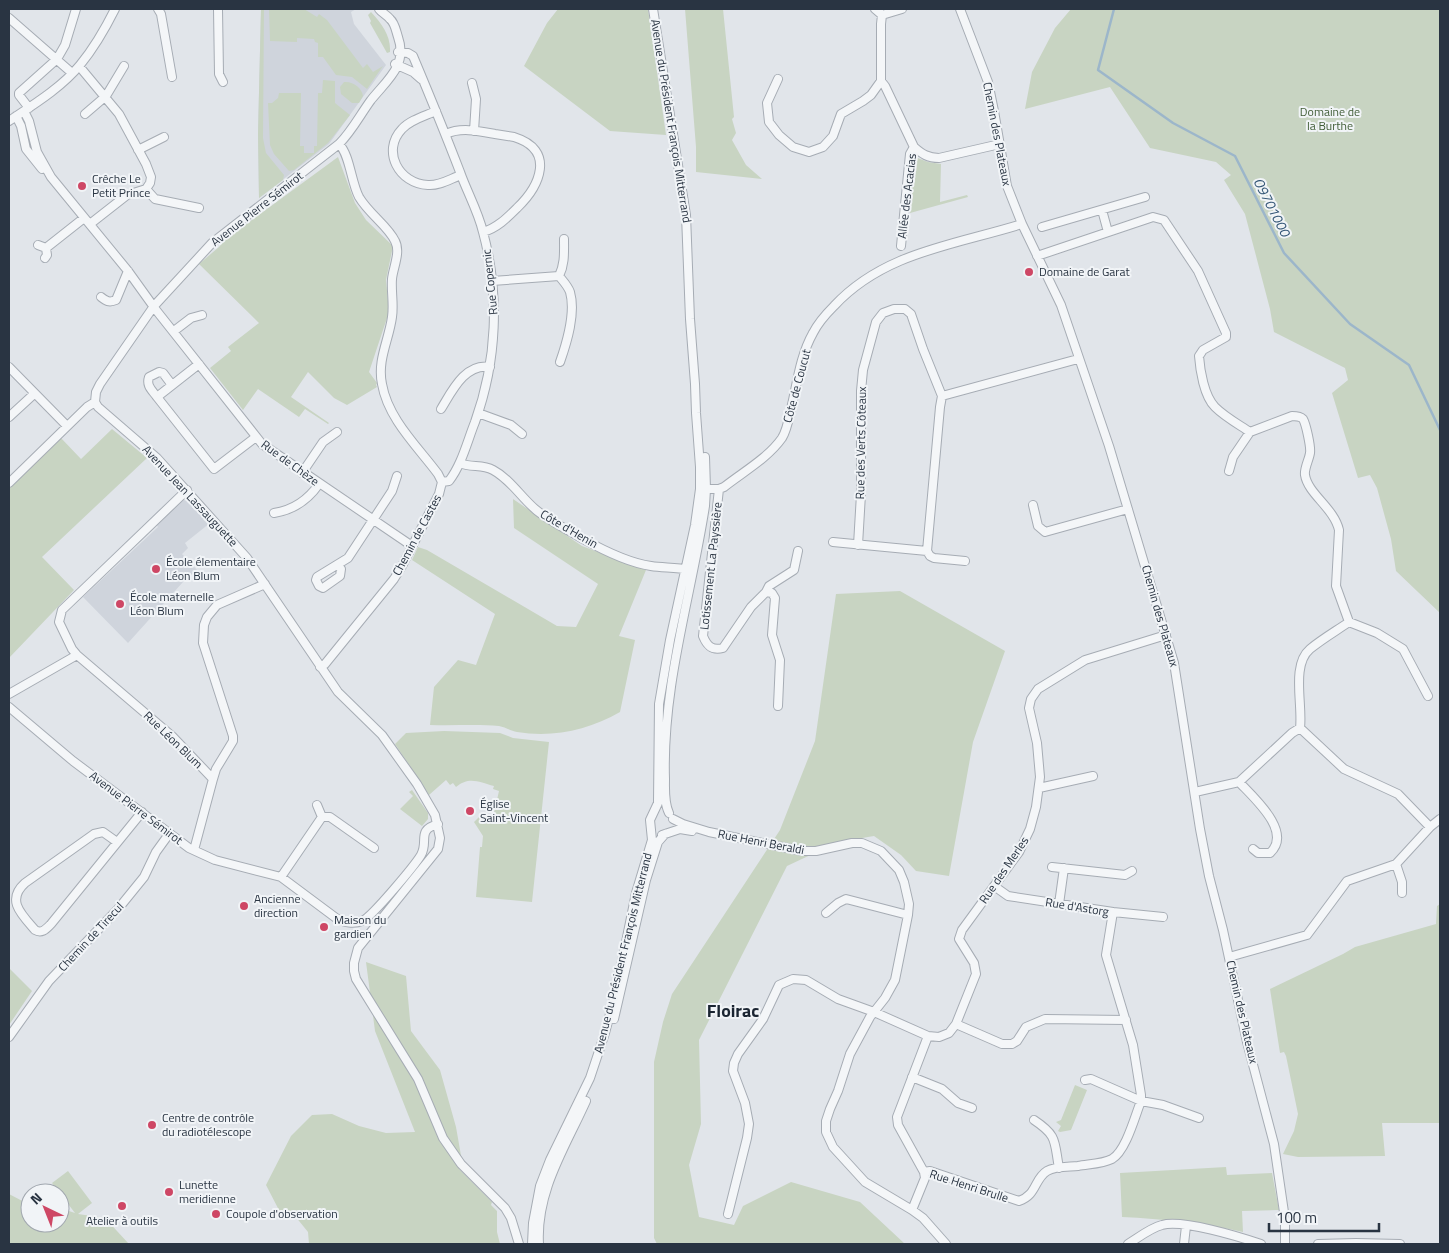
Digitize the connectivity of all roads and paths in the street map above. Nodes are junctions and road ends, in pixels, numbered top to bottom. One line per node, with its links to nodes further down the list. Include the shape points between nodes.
1 (76, 9): 13 (street, via 65,45)
2 (115, 9): 15 (street)
3 (158, 9): 18 (street)
4 (218, 9): 22 (street, via 219,74)
5 (653, 9): 86 (street, Avenue du Président François Mitterrand, via 686,215)
6 (875, 9): 10 (street)
7 (902, 9): 10 (street)
8 (960, 9): 33 (street, Chemin des Plateaux, via 988,82)
9 (383, 10): 12 (street)
10 (882, 15): 21 (street)
11 (9, 18): 13 (street)
12 (400, 52): 14 (street); 20 (street, Rue Copernic, via 413,56)
13 (57, 59): 17 (street); 25 (street, via 19,93)
14 (396, 65): 20 (street); 32 (street, Avenue Pierre Sémirot)
15 (79, 66): 17 (street); 24 (street)
16 (124, 66): 24 (street)
17 (72, 73): 25 (street)
18 (172, 77)
19 (778, 79): 21 (street, via 767,103 769,122 793,147 809,152 823,147 833,136 841,114 871,95)
20 (423, 80): 26 (street, Rue Copernic)
21 (881, 81): 34 (street)
22 (223, 82)
23 (472, 83): 29 (street, via 476,99)
24 (106, 96): 27 (street); 35 (street)
25 (26, 109): 28 (street); 37 (street, via 37,152)
26 (436, 111): 30 (street, Rue Copernic); 36 (street, via 401,130 395,138 393,158 403,176 418,184 429,186)
27 (84, 114)
28 (12, 119): 37 (street, via 21,126 28,154)
29 (474, 130): 30 (street); 46 (street, via 525,142 537,153 541,164 540,175 526,199 493,229)
30 (446, 134): 36 (street, Rue Copernic)
31 (164, 136): 35 (street)
32 (339, 144): 58 (street, Avenue Pierre Sémirot, via 219,237); 83 (street, Chemin de Castes, via 344,149 360,198 397,246 392,278 393,314 380,370 386,399)
33 (1000, 144): 34 (street, via 939,158 930,158); 44 (street, Chemin des Plateaux, via 1007,186)
34 (914, 147): 50 (street, Allée des Acacias, via 910,154)
35 (138, 150): 38 (street, via 151,177)
36 (461, 175): 46 (street, Rue Copernic)
37 (51, 177): 42 (street, Rue de Chèze)
38 (146, 189): 40 (street, via 155,199); 43 (street, via 127,195)
39 (1145, 197): 41 (street)
40 (199, 208)
41 (1102, 210): 45 (street); 47 (street)
42 (84, 218): 43 (street, Rue de Chèze); 51 (street)
43 (90, 224): 54 (street, Rue de Chèze)
44 (1022, 224): 52 (street, Chemin des Plateaux); 87 (street, Côte de Coucut, via 907,257 860,282 844,295 813,332 782,438 766,455)
45 (1042, 227)
46 (483, 232): 56 (street, Rue Copernic)
47 (1108, 232): 52 (street); 76 (street, via 1153,217 1160,217 1167,224 1198,271 1226,332 1226,337 1203,350 1199,356 1209,400)
48 (564, 239): 55 (street)
49 (38, 244): 51 (street)
50 (901, 246)
51 (46, 248): 53 (street)
52 (1037, 256): 61 (street, Chemin des Plateaux, via 1061,305)
53 (45, 258)
54 (128, 271): 57 (street, via 112,306); 58 (street, Rue de Chèze)
55 (559, 276): 56 (street); 62 (street, via 571,293 571,320)
56 (492, 281): 65 (street, Rue Copernic, via 494,321)
57 (101, 297)
58 (154, 306): 60 (street, Rue de Chèze); 70 (street, Avenue Pierre Sémirot, via 100,384)
59 (202, 316): 60 (street, via 191,318)
60 (174, 330): 63 (street, Rue de Chèze)
61 (1078, 359): 68 (street); 90 (street, Chemin des Plateaux)
62 (560, 362)
63 (199, 364): 66 (street); 78 (street, Rue de Chèze)
64 (9, 367): 67 (street)
65 (490, 367): 71 (street, via 477,367 464,376); 72 (street, Rue Copernic)
66 (172, 385): 69 (street); 69 (street, via 162,373 149,377 148,386)
67 (34, 394): 73 (street); 74 (street)
68 (942, 396): 94 (street, Rue des Verts Côteaux, via 910,314 905,309 883,314 876,322 863,370); 97 (street, Rue des Verts Côteaux)
69 (157, 397): 78 (street, via 214,469)
70 (94, 402): 74 (street, Avenue Pierre Sémirot); 88 (street, Avenue Jean Lassauguette, via 150,451)
71 (440, 409)
72 (478, 413): 77 (street, via 511,425); 79 (street, Rue Copernic)
73 (9, 417)
74 (67, 426): 84 (street, Avenue Pierre Sémirot)
75 (337, 432): 81 (street, via 323,442)
76 (1250, 432): 80 (street, via 1232,457); 103 (street, via 1292,416 1303,419 1311,447 1304,473 1307,484 1338,524 1336,586)
77 (522, 434)
78 (256, 437): 81 (street, Rue de Chèze)
79 (460, 464): 83 (street, Rue Copernic, via 449,481); 100 (street, Côte d'Henin, via 494,470 513,484 535,510 585,540 648,566)
80 (1229, 471)
81 (302, 473): 85 (street, Rue de Chèze)
82 (397, 476): 92 (street, via 392,491)
83 (442, 482): 95 (street, Chemin de Castes)
84 (9, 483)
85 (318, 484): 91 (street, via 311,496 289,510); 92 (street, Rue de Chèze)
86 (703, 489): 87 (street); 100 (street, Avenue du Président François Mitterrand)
87 (718, 489): 102 (street, Lotissement La Payssière, via 703,636 706,644 717,650 723,648 751,607)
88 (187, 490): 101 (street, Avenue Jean Lassauguette, via 247,558); 105 (street, Rue Léon Blum, via 62,610 60,627)
89 (1033, 505): 90 (street, via 1038,526 1045,532)
90 (1128, 509): 104 (street, Chemin des Plateaux)
91 (274, 513)
92 (373, 520): 95 (street, Rue de Chèze); 99 (street, via 348,558)
93 (833, 542): 94 (street)
94 (858, 545): 97 (street)
95 (412, 546): 106 (street, Chemin de Castes, via 394,579)
96 (798, 551): 102 (street, Lotissement La Payssière, via 794,570 773,582)
97 (928, 551): 98 (street, via 934,558)
98 (965, 561)
99 (338, 564)
100 (689, 570): 119 (street, Avenue du Président François Mitterrand, via 670,640 659,704 658,803); 120 (street, Avenue du Président François Mitterrand, via 667,719 665,780 666,802)
101 (265, 584): 106 (street, Avenue Jean Lassauguette); 113 (street, via 217,605 204,625 203,643 233,736)
102 (766, 592): 109 (street, via 775,598 772,635 780,660)
103 (1349, 622): 108 (street, via 1377,633 1403,649); 111 (street, via 1304,656 1299,670)
104 (1166, 635): 115 (street, Rue des Merles, via 1085,660 1038,689 1029,708 1037,744); 116 (street, Chemin des Plateaux, via 1176,673)
105 (77, 655): 107 (street); 113 (street, Rue Léon Blum, via 172,736)
106 (320, 667): 123 (street, Avenue Jean Lassauguette, via 343,698 389,743)
107 (9, 694)
108 (1428, 696)
109 (778, 706)
110 (9, 707): 118 (street, Avenue Pierre Sémirot, via 73,761)
111 (1300, 728): 114 (street); 124 (street, via 1344,769 1398,794)
112 (1093, 776): 115 (street)
113 (213, 779): 132 (street, Rue Léon Blum)
114 (1239, 782): 116 (street); 131 (street, via 1276,825 1275,849 1270,853 1258,853)
115 (1039, 788): 138 (street, Rue des Merles, via 1025,841)
116 (1195, 792): 145 (street, Chemin des Plateaux, via 1209,876)
117 (316, 805): 121 (street)
118 (142, 812): 127 (street, Avenue Pierre Sémirot); 129 (street)
119 (654, 813): 120 (street, via 662,810); 125 (street, via 650,820)
120 (671, 816): 126 (street, Rue Henri Beraldi, via 683,824); 128 (street, via 673,828)
121 (322, 817): 130 (street, via 330,817); 137 (street)
122 (1440, 819): 124 (street)
123 (438, 824): 137 (street, via 425,832 421,855 373,913 361,921 350,923 340,920); 162 (street, Avenue Jean Lassauguette, via 438,849 358,948 354,971 367,998 418,1079 443,1138 461,1164 505,1208)
124 (1430, 827): 133 (street)
125 (651, 828): 128 (street, via 657,834); 163 (street, Avenue du Président François Mitterrand, via 652,840 636,893 605,1033 590,1078 540,1186)
126 (709, 832): 128 (street, Rue Henri Beraldi, via 680,829); 143 (street, Rue Henri Beraldi, via 802,851 852,843 874,847 899,870 908,896)
127 (169, 834): 132 (street, Avenue Pierre Sémirot); 150 (street, Chemin de Tirecul, via 144,877 49,981)
128 (667, 834): 164 (street, Avenue du Président François Mitterrand, via 658,842 646,880 603,1057 546,1187 541,1207)
129 (117, 842): 129 (street, via 51,924 43,931 35,930 18,909 17,890 94,834 103,832)
130 (374, 848)
131 (1253, 849)
132 (194, 850): 137 (street, Avenue Pierre Sémirot, via 215,860)
133 (1396, 864): 139 (street); 145 (street, via 1348,881 1307,935)
134 (1052, 866): 135 (street)
135 (1064, 868): 136 (street, via 1125,875); 140 (street)
136 (1132, 871)
137 (281, 877)
138 (994, 886): 140 (street, Rue d'Astorg, via 1008,896); 148 (street, Rue des Merles, via 959,939 974,962 976,974)
139 (1402, 892)
140 (1059, 904): 142 (street, Rue d'Astorg)
141 (826, 912): 143 (street, via 846,899)
142 (1114, 912): 144 (street, Rue d'Astorg); 147 (street, via 1106,955)
143 (908, 916): 146 (street, Rue Henri Beraldi, via 896,980)
144 (1163, 917)
145 (1229, 957): 169 (street, Chemin des Plateaux, via 1274,1144 1285,1219)
146 (874, 1012): 149 (street); 159 (street, via 850,1054 830,1109 826,1132 833,1148 865,1182); 160 (street, via 838,999 806,980 793,979 779,985 763,1019 734,1063 733,1071 749,1124)
147 (1126, 1020): 148 (street, via 1046,1019 1026,1027 1012,1044 1002,1044); 153 (street, via 1137,1062)
148 (956, 1024): 149 (street, via 949,1033 939,1037)
149 (928, 1036): 151 (street)
150 (9, 1037)
151 (912, 1077): 154 (street, via 942,1089 958,1103); 158 (street, via 897,1117 898,1125)
152 (1085, 1080): 153 (street, via 1091,1079)
153 (1141, 1101): 155 (street); 157 (street, Rue Henri Brulle, via 1117,1155 1101,1163)
154 (972, 1108)
155 (1199, 1118)
156 (1034, 1120): 157 (street, via 1048,1129 1053,1137)
157 (1059, 1168): 158 (street, Rue Henri Brulle, via 1048,1170 1033,1192 1019,1201 930,1171)
158 (924, 1172): 159 (street, via 926,1178)
159 (912, 1210): 165 (street)
160 (728, 1214)
161 (1186, 1226): 166 (street, via 1160,1225); 167 (street); 168 (street, via 1214,1230)
162 (520, 1244)
163 (532, 1244)
164 (539, 1244)
165 (946, 1244)
166 (1128, 1244)
167 (1184, 1244)
168 (1261, 1244)
169 (1285, 1244)
170 (1318, 1244): 171 (street)
171 (1400, 1244)

